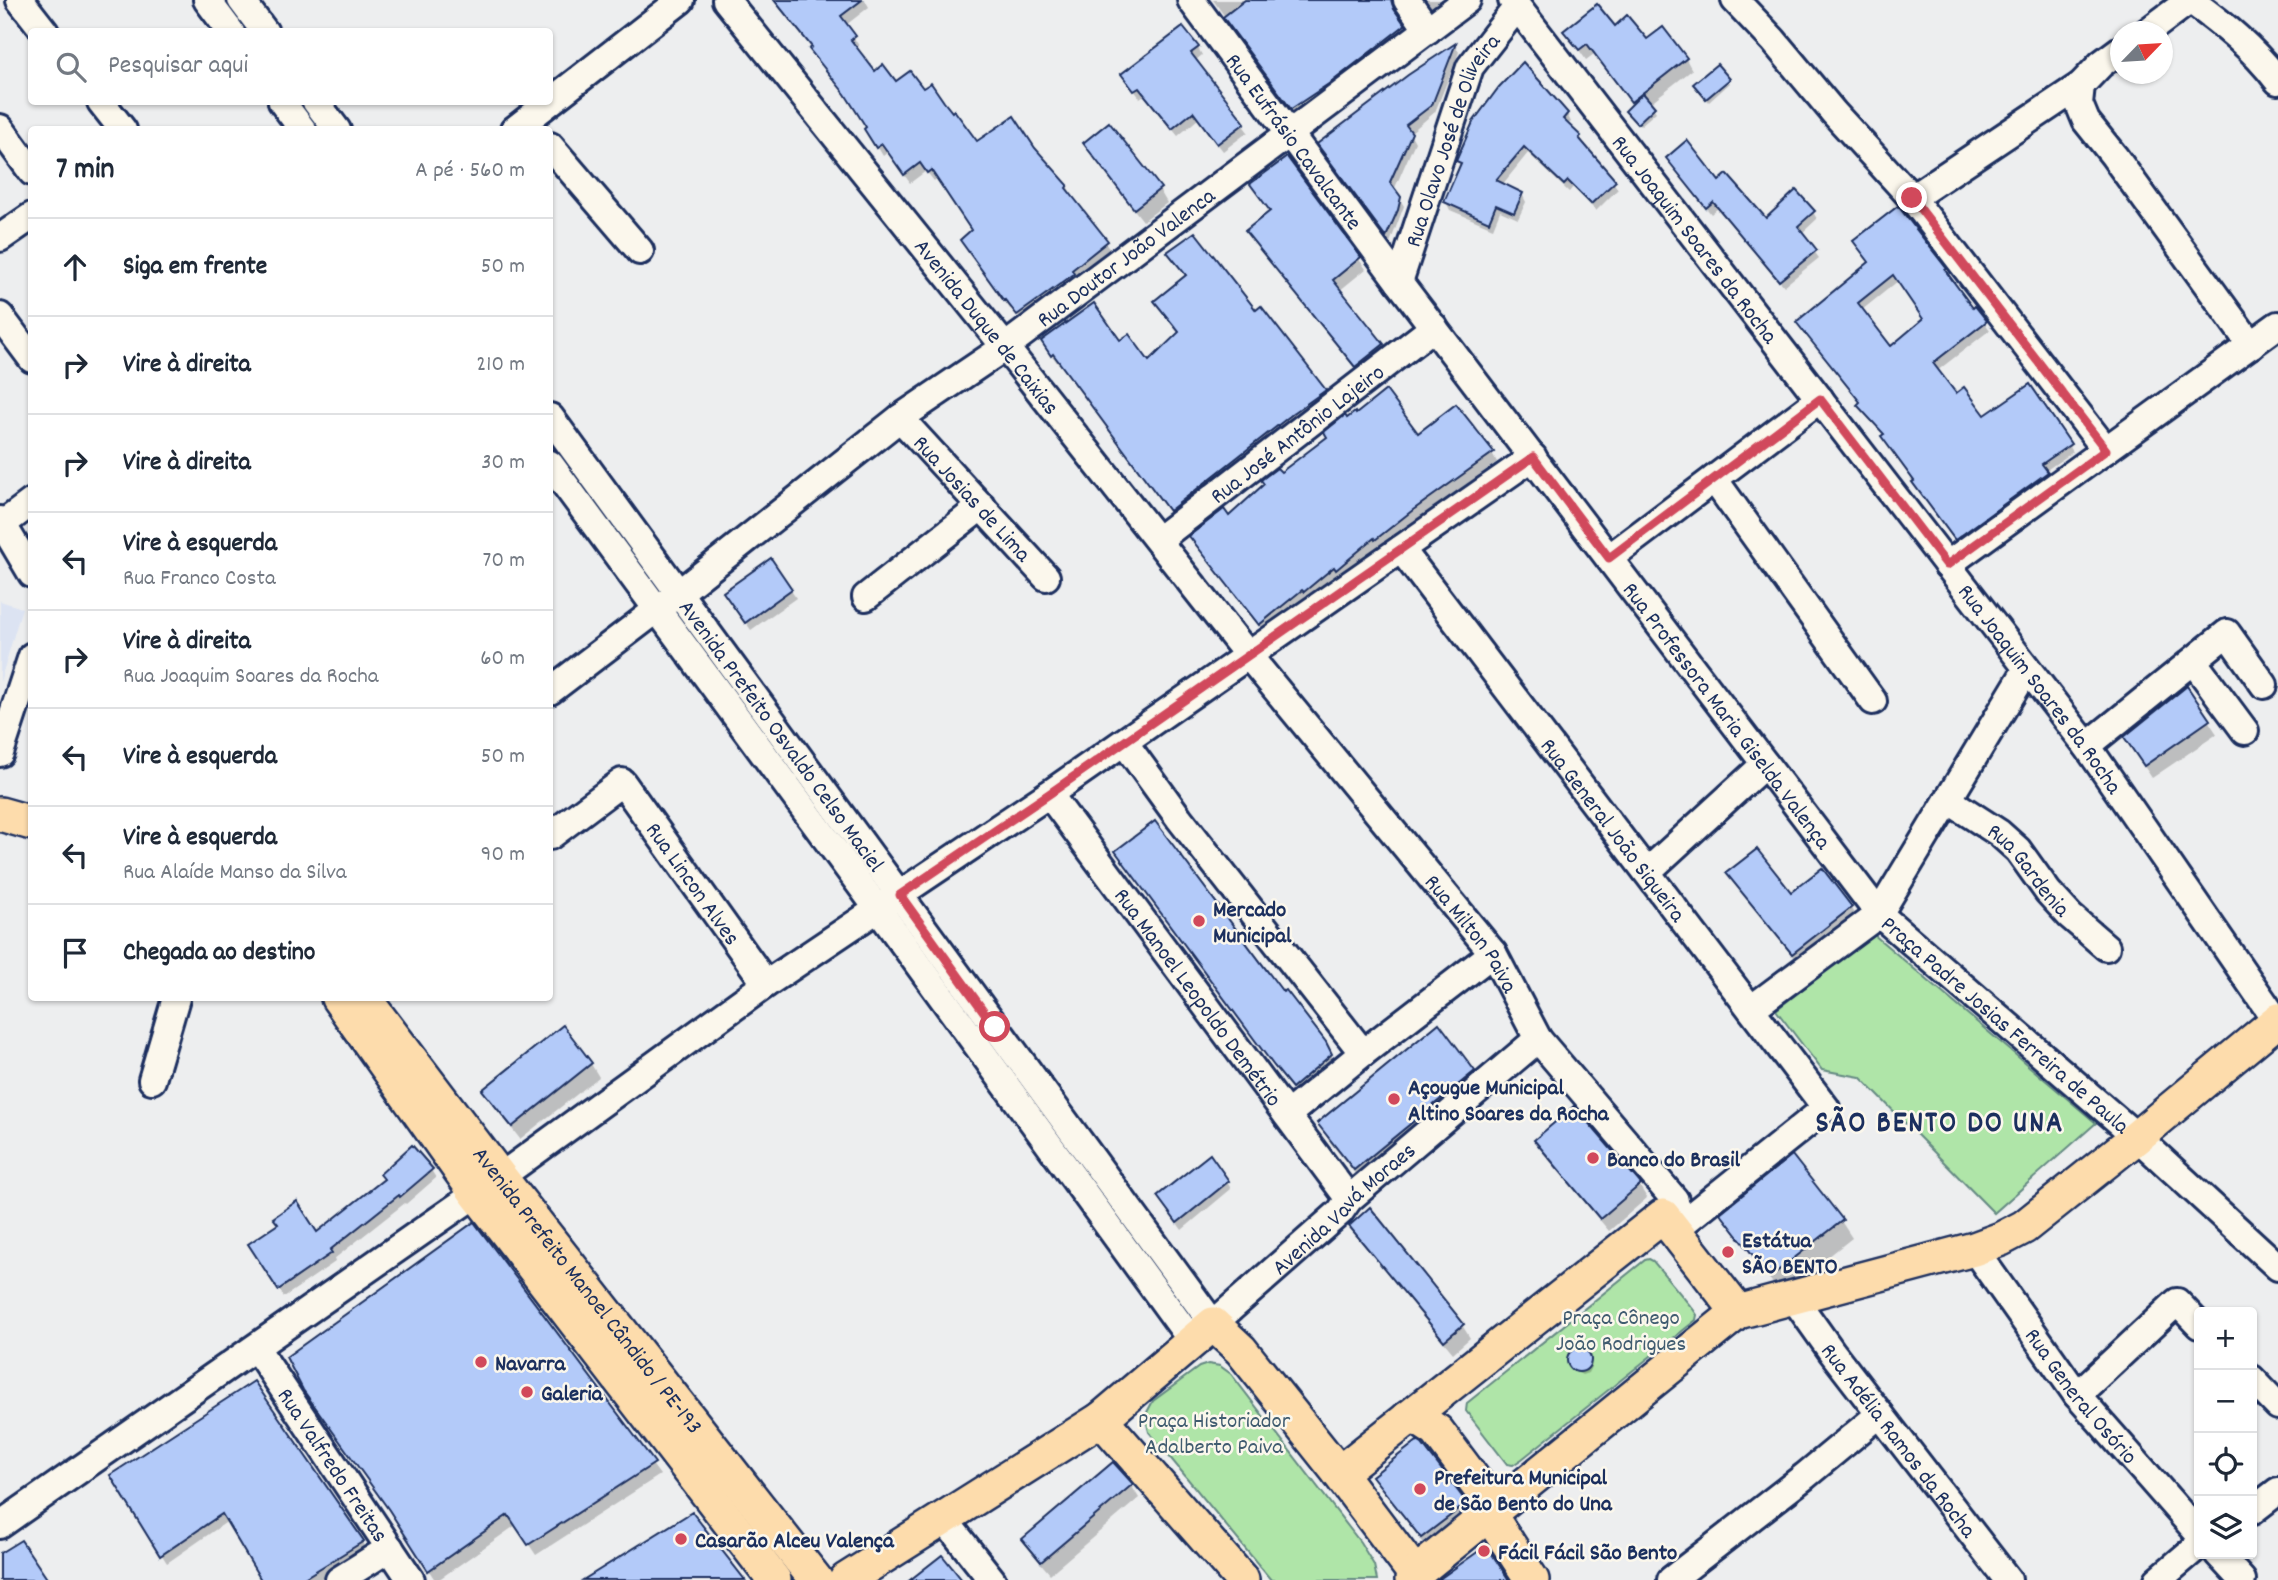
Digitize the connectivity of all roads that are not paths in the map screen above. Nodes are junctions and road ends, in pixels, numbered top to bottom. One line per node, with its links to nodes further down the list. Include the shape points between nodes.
1 (20, 0): 13 (street)
2 (207, 0): 14 (street)
3 (241, 0): 15 (street)
4 (681, 0): 20 (street)
5 (726, 0): 42 (street, Avenida Duque de Caixias)
6 (1191, 0): 30 (street, Rua Eufrásio Cavalcante)
7 (1407, 0): 16 (street)
8 (1467, 0): 16 (street, Rua Doutor João Valenca)
9 (1735, 0): 33 (street)
10 (2190, 0): 12 (street); 18 (street, via 2259,56)
11 (1515, 3): 37 (street, Rua Olavo José de Oliveira, via 1470,67); 44 (street, Rua Joaquim Soares da Rocha)
12 (2162, 21)
13 (43, 28)
14 (227, 28)
15 (262, 28)
16 (1428, 30): 30 (street, Rua Doutor João Valenca)
17 (2110, 57): 19 (street)
18 (2278, 81)
19 (2081, 85): 33 (street); 41 (street, via 2079,104 2086,121)
20 (553, 103)
21 (102, 105): 25 (street)
22 (284, 105): 26 (street)
23 (318, 105): 27 (street)
24 (551, 105): 28 (street)
25 (119, 126)
26 (300, 126)
27 (334, 126)
28 (525, 126)
29 (0, 128): 32 (street)
30 (1290, 134): 37 (street, Rua Eufrásio Cavalcante); 42 (street, Rua Doutor João Valenca)
31 (553, 150): 36 (street)
32 (28, 166)
33 (1912, 198): 47 (street)
34 (28, 219): 35 (street)
35 (0, 238)
36 (640, 251)
37 (1399, 282): 40 (street, Rua Professora Maria Giselda Valença)
38 (0, 316): 43 (street)
39 (2278, 326): 41 (street)
40 (1434, 327): 48 (street, Rua Professora Maria Giselda Valença); 54 (street, Rua José Antônio Lajeiro)
41 (2251, 345): 47 (street)
42 (1005, 347): 45 (street, Rua Doutor João Valenca); 54 (street, Avenida Duque de Caixias)
43 (28, 354)
44 (1820, 399): 50 (street); 58 (street, Rua Joaquim Soares da Rocha)
45 (900, 418): 52 (street, Rua Josias de Lima); 61 (street, Rua Doutor João Valenca)
46 (553, 421): 61 (street, Avenida Prefeito Osvaldo Celso Maciel)
47 (2106, 450): 58 (street)
48 (1533, 457): 56 (street); 57 (street, Rua Professora Maria Giselda Valença)
49 (553, 468): 63 (street, Avenida Prefeito Osvaldo Celso Maciel)
50 (1714, 479): 57 (street); 70 (street)
51 (28, 504): 53 (street)
52 (982, 506): 60 (street, Rua Josias de Lima); 62 (street)
53 (3, 519): 55 (street); 59 (street)
54 (1158, 540): 64 (street, Avenida Duque de Caixias)
55 (28, 544)
56 (1401, 549): 64 (street); 81 (street, Rua General João Siqueira)
57 (1609, 558): 75 (street, Rua Professora Maria Giselda Valença)
58 (1947, 565): 67 (street, Rua Joaquim Soares da Rocha)
59 (28, 566)
60 (1046, 577)
61 (680, 592): 63 (street, Rua Doutor João Valenca); 82 (street, Avenida Prefeito Osvaldo Celso Maciel)
62 (866, 597)
63 (657, 610): 69 (street, Rua Doutor João Valenca); 82 (street, Avenida Prefeito Osvaldo Celso Maciel)
64 (1248, 655): 72 (street); 85 (street, Rua Milton Paiva)
65 (2193, 661): 68 (street, via 2227,633); 71 (street); 73 (street)
66 (28, 668): 74 (street)
67 (2027, 669): 73 (street, Rua Joaquim Soares da Rocha); 77 (street)
68 (2264, 685)
69 (553, 689)
70 (1873, 701)
71 (2245, 731)
72 (1124, 742): 76 (street); 93 (street)
73 (2087, 746): 91 (street, Rua Joaquim Soares da Rocha)
74 (0, 753)
75 (1765, 764): 81 (street); 83 (street, Rua Professora Maria Giselda Valença)
76 (1049, 794): 82 (street); 95 (street, Rua Manoel Leopoldo Demétrio)
77 (1948, 800): 83 (street); 84 (street, Rua Gardenia, via 2018,850 2042,886)
78 (0, 814): 79 (main road)
79 (28, 822)
80 (553, 834): 86 (street, Rua Lincon Alves, via 622,782)
81 (1647, 872): 90 (street, Rua General João Siqueira)
82 (889, 902): 86 (street); 105 (street, Avenida Prefeito Osvaldo Celso Maciel)
83 (1879, 914): 90 (street, Praça Padre Josias Ferreira de Paula); 96 (street, Praça Padre Josias Ferreira de Paula)
84 (2106, 947)
85 (1493, 953): 92 (street, Rua Milton Paiva); 93 (street)
86 (766, 984): 97 (street)
87 (175, 1001): 94 (street)
88 (340, 1001): 97 (main road, Avenida Prefeito Manoel Cândido / PE-193)
89 (366, 1001): 97 (main road, Avenida Prefeito Manoel Cândido / PE-193)
90 (1751, 1009): 99 (street, Rua General João Siqueira, via 1826,1108)
91 (2277, 1021): 96 (main road)
92 (1538, 1039): 98 (street, Avenida Vavá Moraes); 99 (street, Rua Milton Paiva, via 1675,1200)
93 (1363, 1053): 95 (street)
94 (152, 1080)
95 (1287, 1115): 98 (street, Rua Manoel Leopoldo Demétrio)
96 (2137, 1137): 100 (main road, Praça Padre Josias Ferreira de Paula, via 2024,1227); 101 (street)
97 (488, 1185): 106 (street); 128 (main road, Avenida Prefeito Manoel Cândido / PE-193); 129 (main road, Avenida Prefeito Manoel Cândido / PE-193)
98 (1349, 1199): 105 (street, Avenida Vavá Moraes, via 1340,1212)
99 (1669, 1223): 103 (main road); 108 (main road)
100 (1974, 1249): 102 (main road, Praça Padre Josias Ferreira de Paula); 109 (street, Rua General Osório)
101 (2278, 1268)
102 (1793, 1297): 103 (main road, Praça Padre Josias Ferreira de Paula); 111 (street, Rua Adélia Ramos da Rocha)
103 (1738, 1312): 116 (main road)
104 (2194, 1320): 109 (street, via 2177,1302)
105 (1202, 1333): 113 (main road); 114 (main road, via 1241,1350)
106 (256, 1348): 120 (street); 122 (street, Rua Valfredo Freitas)
107 (2257, 1384): 110 (street)
108 (1444, 1390): 112 (main road); 116 (main road, via 1440,1402 1448,1423 1496,1484)
109 (2077, 1395): 121 (street, Rua General Osório)
110 (2278, 1406)
111 (1880, 1414): 134 (street); 135 (street, Rua Adélia Ramos da Rocha)
112 (1408, 1418): 114 (main road); 118 (main road, via 1437,1431 1485,1495)
113 (1101, 1419): 119 (main road); 132 (main road)
114 (1339, 1473): 125 (main road)
115 (2278, 1490): 117 (street)
116 (1520, 1491): 118 (main road)
117 (2257, 1507)
118 (1489, 1514): 125 (main road); 133 (main road)
119 (943, 1518): 130 (main road); 131 (street)
120 (0, 1525)
121 (2194, 1528)
122 (390, 1548): 126 (street); 127 (street, Rua Valfredo Freitas)
123 (2194, 1549): 136 (street)
124 (2223, 1559): 137 (street)
125 (1414, 1577)
126 (339, 1580)
127 (411, 1580)
128 (774, 1580)
129 (816, 1580)
130 (846, 1580)
131 (992, 1580)
132 (1242, 1580)
133 (1532, 1580)
134 (1671, 1580)
135 (2008, 1580)
136 (2158, 1580)
137 (2242, 1580)

